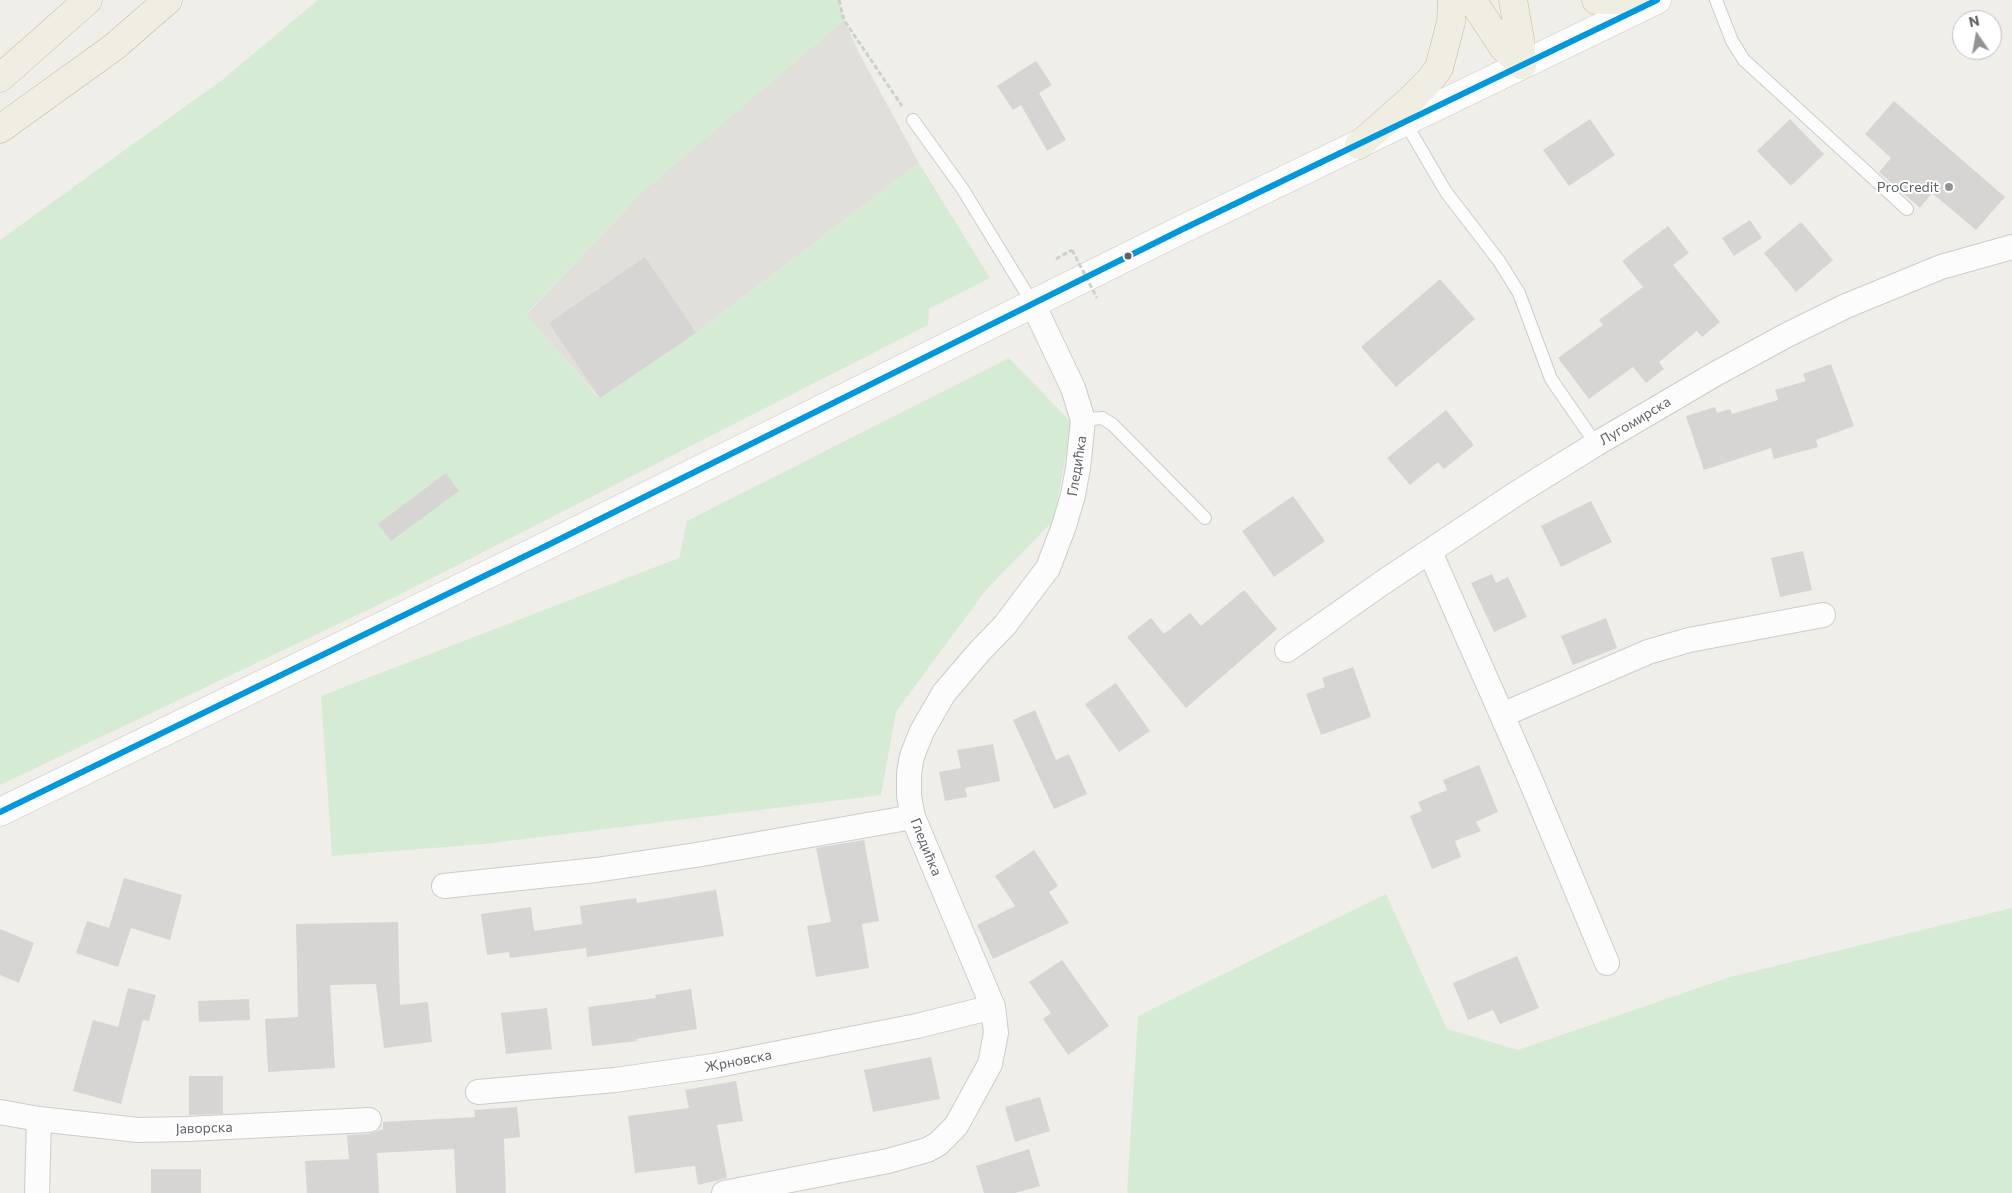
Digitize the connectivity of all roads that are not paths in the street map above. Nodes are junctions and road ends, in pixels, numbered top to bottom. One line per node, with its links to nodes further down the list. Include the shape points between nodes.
1 (88, 0): 11 (highway)
2 (168, 0): 14 (highway, via 114,47)
3 (1452, 0): 15 (highway, via 1451,22 1439,68 1429,82)
4 (1472, 0): 10 (highway, via 1503,47)
5 (1513, 0): 10 (highway)
6 (1596, 0): 7 (highway)
7 (1636, 0)
8 (1657, 0): 10 (main road)
9 (1716, 0): 16 (lane, via 1737,52 1744,60)
10 (1522, 65): 13 (main road)
11 (0, 78)
12 (913, 120): 18 (lane, via 962,188)
13 (1405, 122): 15 (main road); 20 (lane, via 1446,192 1499,261 1519,293 1551,380)
14 (0, 128)
15 (1359, 145): 18 (main road)
16 (1907, 209)
17 (2012, 248): 20 (street, Лугомирска, via 1941,267 1846,306 1717,373)
18 (1034, 304): 19 (street, Гледићка, via 1073,388); 26 (main road)
19 (1083, 420): 21 (lane, via 1102,418 1112,424); 27 (street, Гледићка, via 1073,495 1054,555 1023,603 944,693 922,731 909,773)
20 (1596, 444): 22 (street, Лугомирска)
21 (1204, 518)
22 (1430, 552): 24 (street, Лугомирска); 25 (street)
23 (1823, 615): 25 (street, via 1689,640 1648,652)
24 (1287, 650)
25 (1502, 715): 29 (street)
26 (0, 812)
27 (913, 817): 28 (street, via 605,869); 30 (street, Гледићка)
28 (444, 886)
29 (1607, 963)
30 (994, 1007): 31 (street, Жрновска, via 917,1026 713,1066 615,1080); 36 (street, Гледићка, via 996,1033 990,1064 956,1126 938,1144 918,1154 888,1161)
31 (478, 1092)
32 (0, 1112): 33 (street, Јаворска)
33 (39, 1119): 34 (street, Јаворска, via 138,1130); 35 (street)
34 (369, 1120)
35 (37, 1193)
36 (724, 1193)

